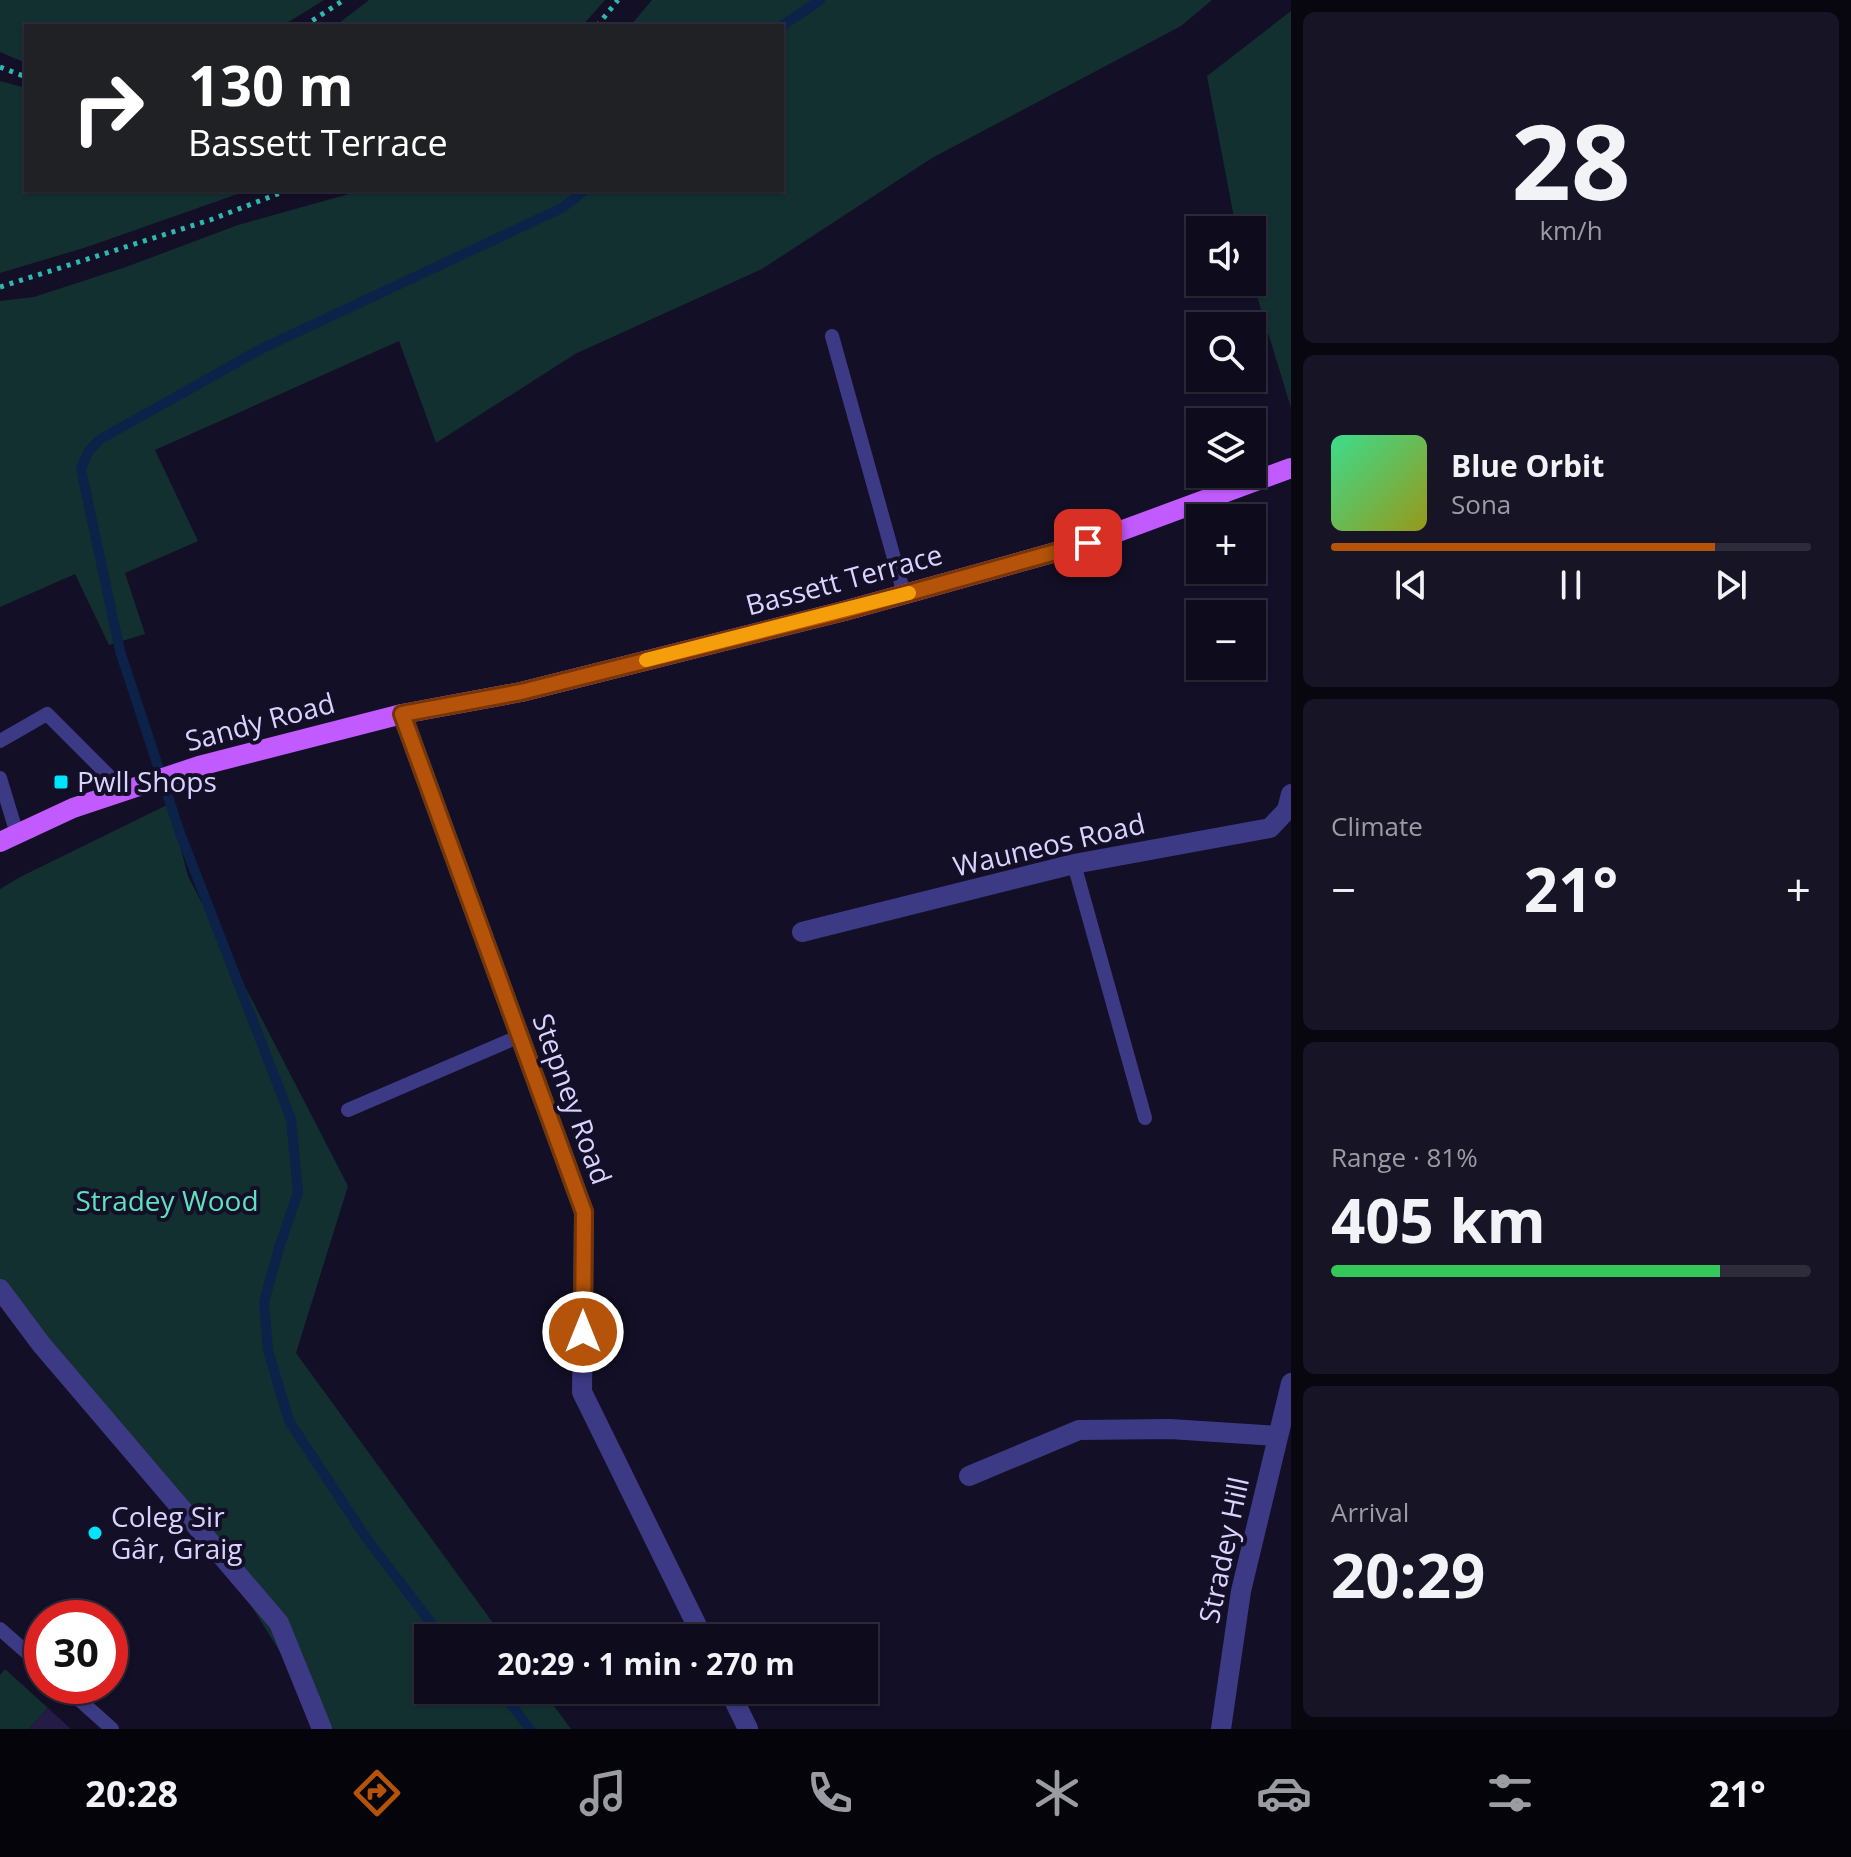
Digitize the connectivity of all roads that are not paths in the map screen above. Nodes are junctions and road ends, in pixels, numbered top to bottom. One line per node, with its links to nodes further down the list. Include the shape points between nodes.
1 (832, 336): 3 (lane)
2 (1291, 468): 3 (main road, Bassett Terrace, via 1088,543)
3 (904, 594): 4 (main road, Bassett Terrace, via 521,692)
4 (402, 714): 7 (main road, Sandy Road, via 199,766); 12 (street, Stepney Road)
5 (0, 741): 7 (lane, via 47,714)
6 (0, 778): 9 (lane)
7 (124, 791): 9 (main road, Sandy Road)
8 (1291, 794): 10 (street, Wauneos Road, via 1287,810 1270,828)
9 (9, 838)
10 (1074, 864): 11 (street, Wauneos Road); 14 (lane)
11 (802, 932)
12 (520, 1036): 13 (lane); 19 (street, Stepney Road, via 584,1212 582,1392)
13 (348, 1110)
14 (1145, 1118)
15 (0, 1289): 25 (street, via 279,1623)
16 (1291, 1383): 17 (street, Stradey Hill)
17 (1278, 1436): 18 (street, via 1079,1430); 27 (street, Stradey Hill, via 1241,1591)
18 (969, 1476)
19 (696, 1624)
20 (0, 1629): 21 (lane)
21 (24, 1650)
22 (84, 1704): 24 (lane)
23 (736, 1704): 26 (street)
24 (112, 1729)
25 (322, 1729)
26 (748, 1729)
27 (1221, 1729)

